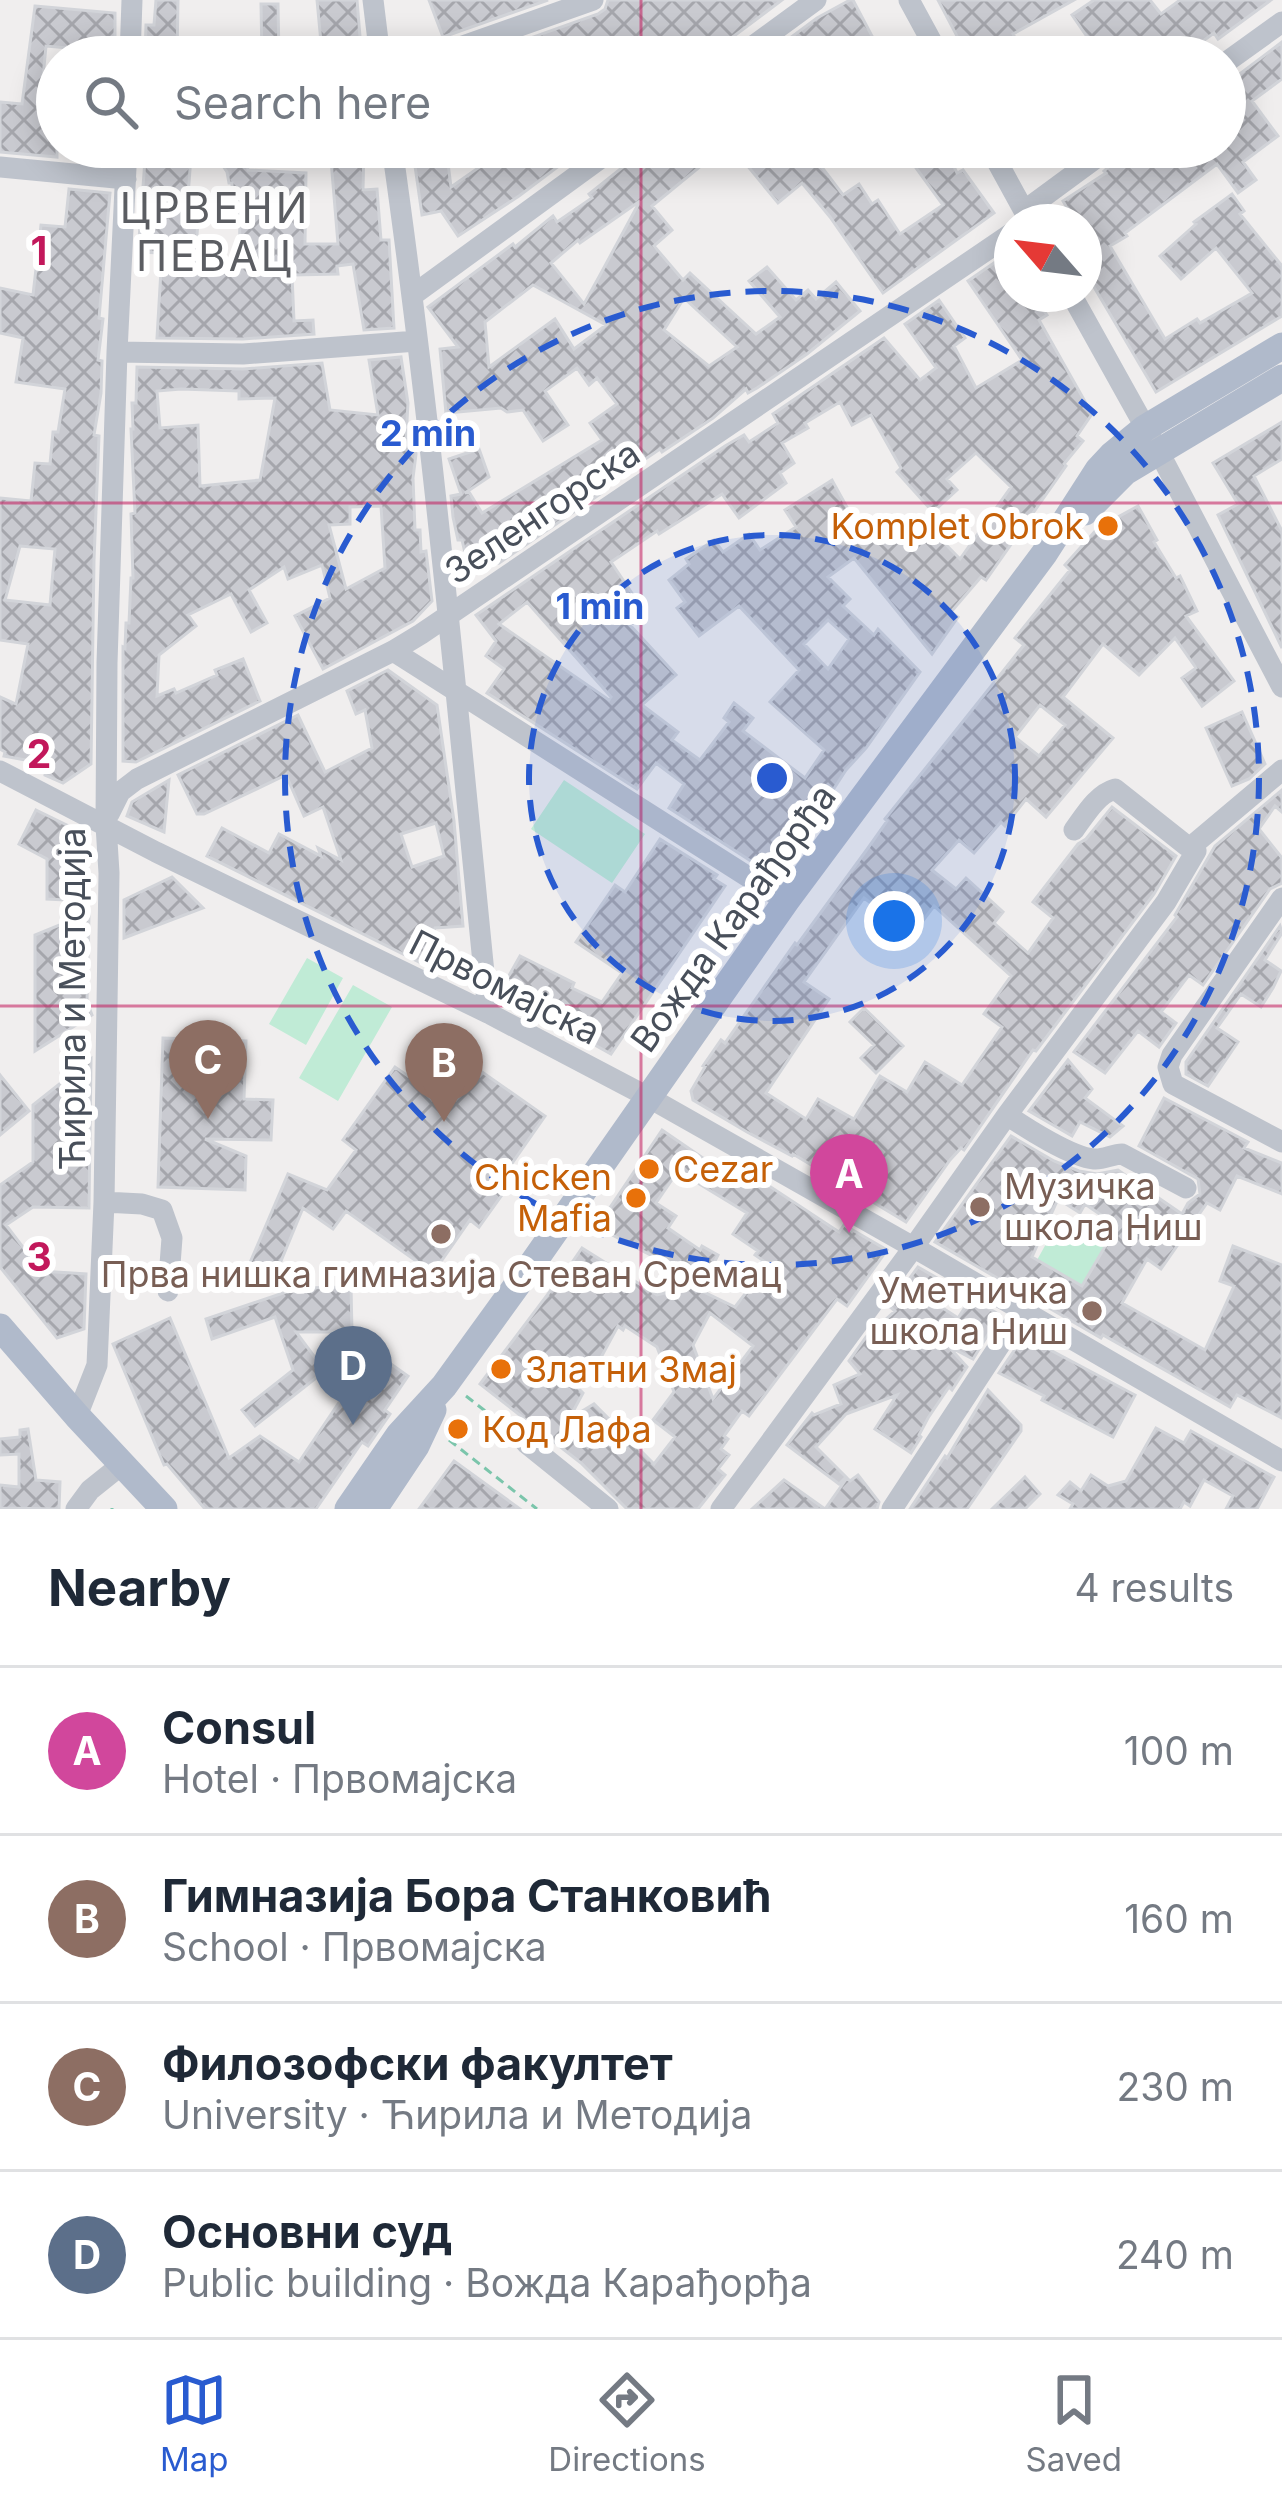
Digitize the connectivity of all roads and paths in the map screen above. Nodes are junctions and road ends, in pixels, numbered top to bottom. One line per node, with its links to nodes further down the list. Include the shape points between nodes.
1 (132, 0): 7 (street)
2 (373, 0): 8 (street)
3 (593, 0): 9 (street)
4 (816, 0): 10 (street)
5 (909, 0): 11 (street)
6 (1282, 22): 12 (street)
7 (131, 36)
8 (377, 36)
9 (491, 36)
10 (767, 36)
11 (929, 36)
12 (1246, 48)
13 (0, 167): 19 (street)
14 (127, 168): 19 (street, Ћирила и Методија)
15 (395, 168): 23 (street)
16 (587, 168): 23 (street)
17 (1000, 168): 20 (street)
18 (1087, 168): 21 (street)
19 (126, 179): 27 (street, Ћирила и Методија)
20 (1020, 204)
21 (1045, 204)
22 (994, 245): 30 (street, Зеленгорска)
23 (413, 295): 25 (street)
24 (1081, 312): 29 (street)
25 (417, 341): 27 (street, via 243,354); 30 (street)
26 (1282, 346): 29 (main road)
27 (117, 352): 36 (street, Ћирила и Методија)
28 (1282, 378): 29 (main road)
29 (1152, 440): 32 (street); 40 (main road, Вожда Карађорђа, via 1044,554)
30 (450, 614): 31 (street, Зеленгорска); 33 (street)
31 (393, 651): 33 (street); 36 (street, Зеленгорска, via 128,784)
32 (1282, 687)
33 (454, 689): 40 (street); 41 (street)
34 (1282, 770): 38 (street)
35 (0, 771): 36 (street, Првомајска)
36 (106, 825): 41 (street, Првомајска); 46 (street, Ћирила и Методија)
37 (1074, 830): 38 (street, via 1115,789)
38 (1193, 845): 43 (street, via 1192,862 1166,902)
39 (1282, 898): 44 (street, via 1168,1066 1173,1084)
40 (786, 901): 42 (main road, Вожда Карађорђа)
41 (488, 1013): 42 (street, Првомајска)
42 (648, 1097): 47 (street, Првомајска); 51 (main road, Вожда Карађорђа)
43 (1006, 1114): 45 (street, via 1077,1154 1122,1154); 47 (street)
44 (1282, 1142)
45 (1186, 1188)
46 (104, 1202): 48 (street, via 162,1210 172,1238); 52 (street, Ћирила и Методија, via 97,1365)
47 (913, 1246): 49 (street, Првомајска); 65 (street)
48 (168, 1291)
49 (1022, 1311): 56 (street, Првомајска); 66 (street)
50 (0, 1327): 52 (main road)
51 (454, 1390): 55 (path); 61 (main road, Вожда Карађорђа, via 399,1435); 62 (main road, Вожда Карађорђа)
52 (76, 1417): 54 (main road)
53 (442, 1436): 63 (path)
54 (96, 1438): 57 (main road); 60 (main road)
55 (526, 1443): 64 (street)
56 (1282, 1460)
57 (115, 1470): 58 (street); 59 (main road)
58 (76, 1509)
59 (139, 1509)
60 (164, 1509)
61 (348, 1509)
62 (374, 1509)
63 (537, 1509)
64 (608, 1509)
65 (722, 1509)
66 (892, 1509)

